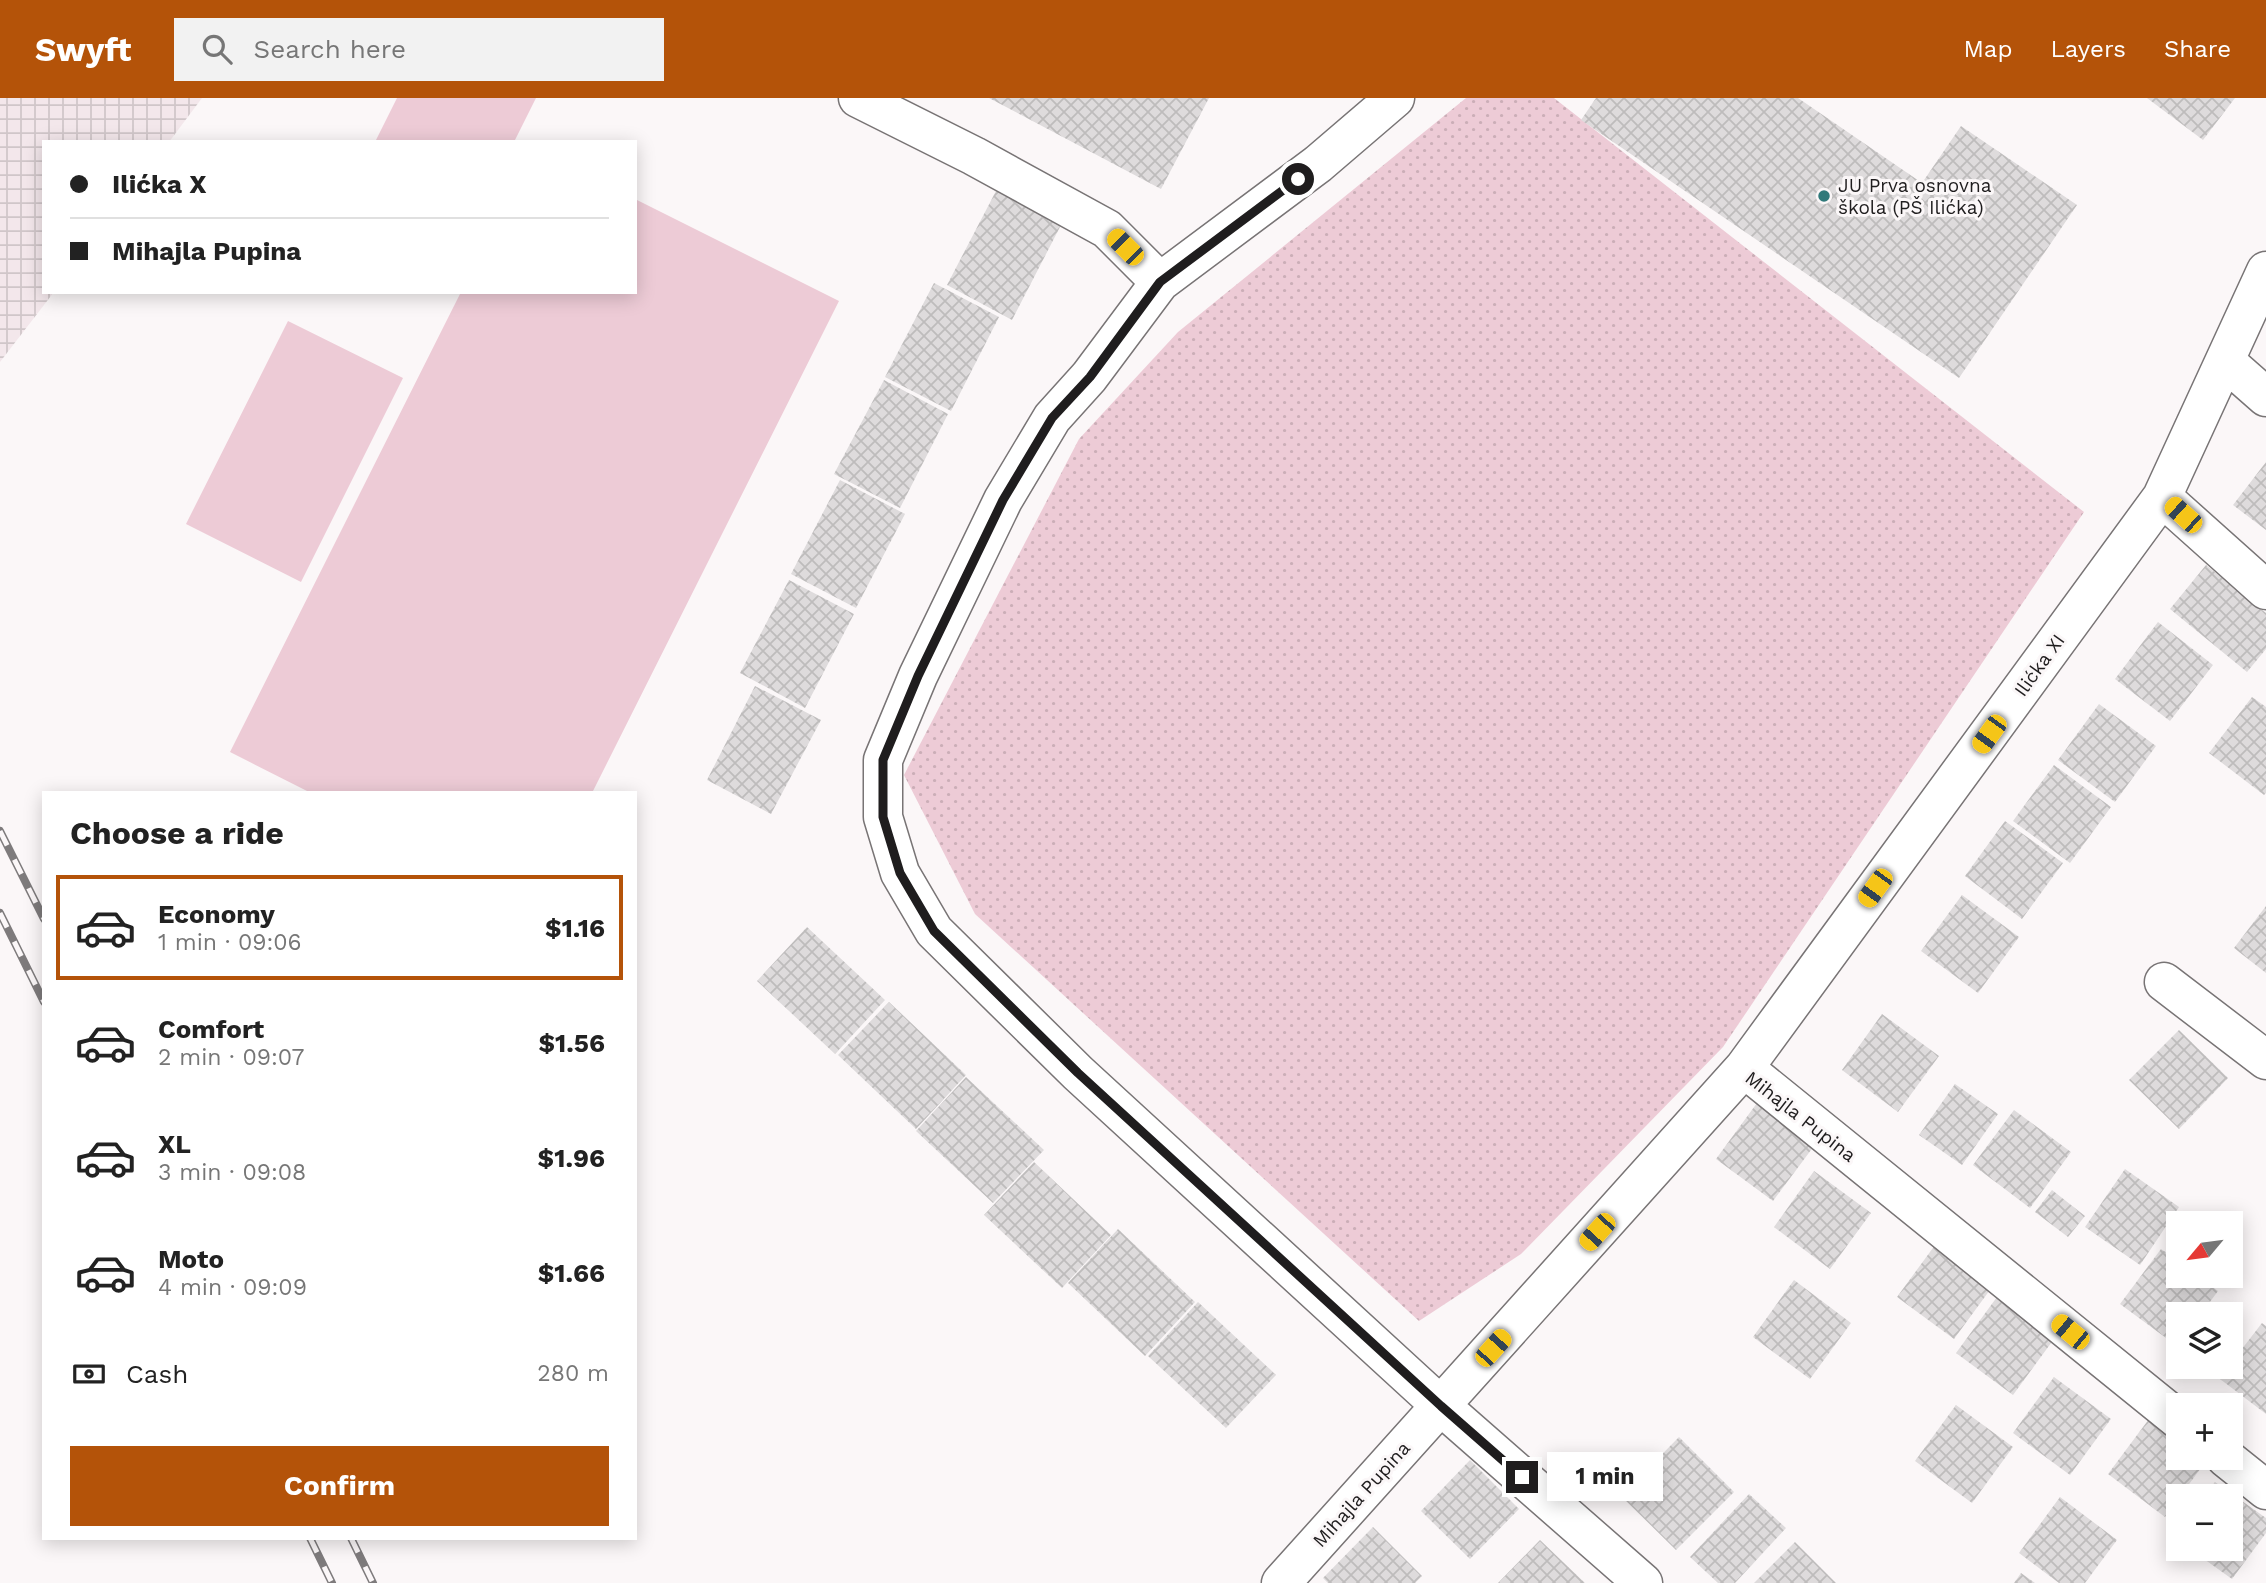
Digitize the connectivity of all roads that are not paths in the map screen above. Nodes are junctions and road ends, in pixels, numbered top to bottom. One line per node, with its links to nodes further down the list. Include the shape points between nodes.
1 (858, 98): 4 (street, via 1107,229)
2 (1395, 98): 4 (street, via 1318,164)
3 (2266, 271): 5 (street, Ilićka XI)
4 (1160, 282): 12 (street, via 1090,377 1052,418 1003,500 883,760 883,817 900,873 934,931 1078,1073)
5 (2225, 361): 6 (street); 7 (street, Ilićka XI)
6 (2266, 397)
7 (2162, 497): 8 (street); 11 (street, Ilićka XI)
8 (2266, 590)
9 (2164, 982): 10 (street)
10 (2266, 1060)
11 (1744, 1068): 12 (street, Mihajla Pupina); 13 (street, Mihajla Pupina)
12 (1441, 1406): 16 (street, Mihajla Pupina); 17 (street)
13 (2166, 1409)
14 (2241, 1470): 15 (street)
15 (2266, 1490)
16 (1281, 1583)
17 (1643, 1583)

